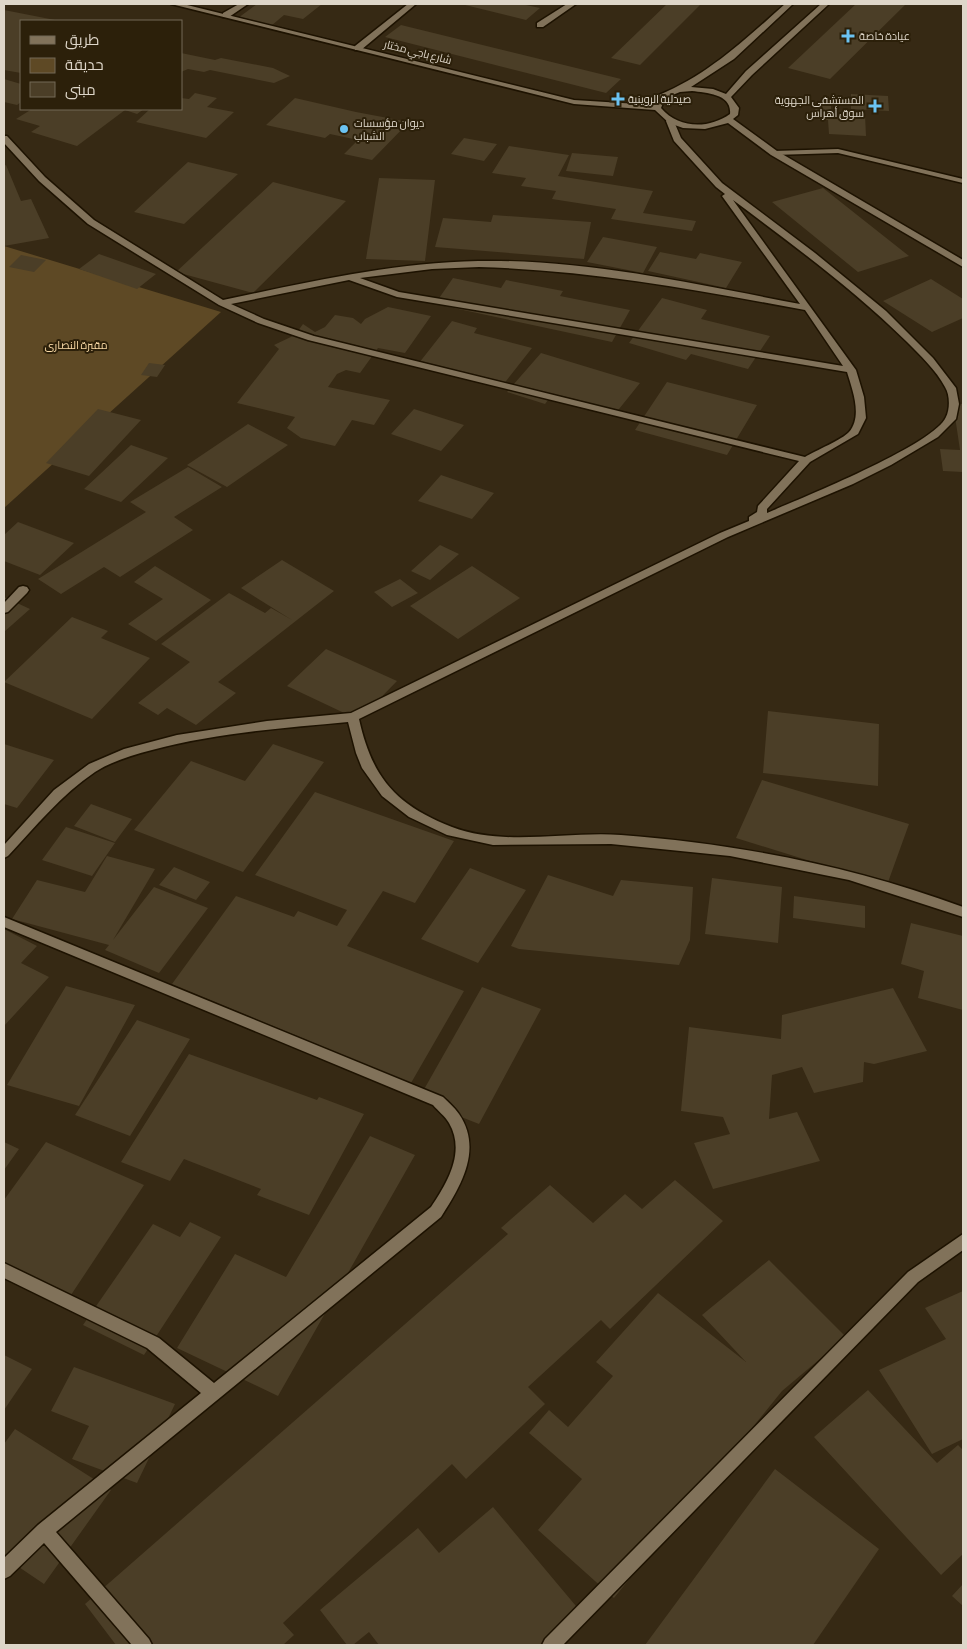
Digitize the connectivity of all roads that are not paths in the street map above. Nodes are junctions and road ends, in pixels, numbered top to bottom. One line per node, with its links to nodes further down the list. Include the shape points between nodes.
1 (175, 4): 7 (street, شارع باجي مختار)
2 (244, 4): 7 (street)
3 (412, 4): 9 (street)
4 (572, 4): 8 (street)
5 (790, 4): 10 (street, via 731,57)
6 (825, 4): 11 (street)
7 (226, 16): 9 (street, شارع باجي مختار)
8 (540, 25)
9 (358, 48): 12 (street, شارع باجي مختار, via 574,102)
10 (679, 90): 11 (street, via 704,90); 12 (street, via 662,97)
11 (727, 97): 13 (street, via 736,109)
12 (657, 108): 14 (street)
13 (729, 120): 14 (street, via 707,127); 16 (street)
14 (670, 121): 18 (street, via 676,139)
15 (4, 138): 21 (street, via 42,180 92,222)
16 (774, 153): 17 (street, via 838,151); 19 (street)
17 (963, 181)
18 (719, 185): 22 (street); 25 (street, via 883,313 930,360 951,388 954,404 951,419 934,436 913,448 849,482)
19 (963, 264)
20 (349, 277): 21 (street); 22 (street, via 431,266 494,264 555,268 616,274); 23 (street, via 397,294)
21 (222, 303): 24 (street, via 311,338)
22 (808, 308): 23 (street)
23 (851, 370): 24 (street, via 861,418 853,434)
24 (806, 460): 25 (street, via 762,508 762,514)
25 (724, 535): 28 (street)
26 (23, 590): 27 (street)
27 (4, 608)
28 (353, 717): 29 (street, via 177,738 128,752 93,767 58,793); 30 (street, via 366,767 389,798 432,824 482,841 599,839 766,857 910,891)
29 (4, 853)
30 (963, 912)
31 (4, 922): 34 (street, via 438,1101 456,1121 464,1152 455,1184 436,1212)
32 (963, 1241): 38 (street, via 913,1277)
33 (4, 1270): 34 (street, via 152,1344)
34 (214, 1393): 35 (street)
35 (44, 1531): 36 (street); 37 (street)
36 (4, 1570)
37 (143, 1645)
38 (551, 1645)

